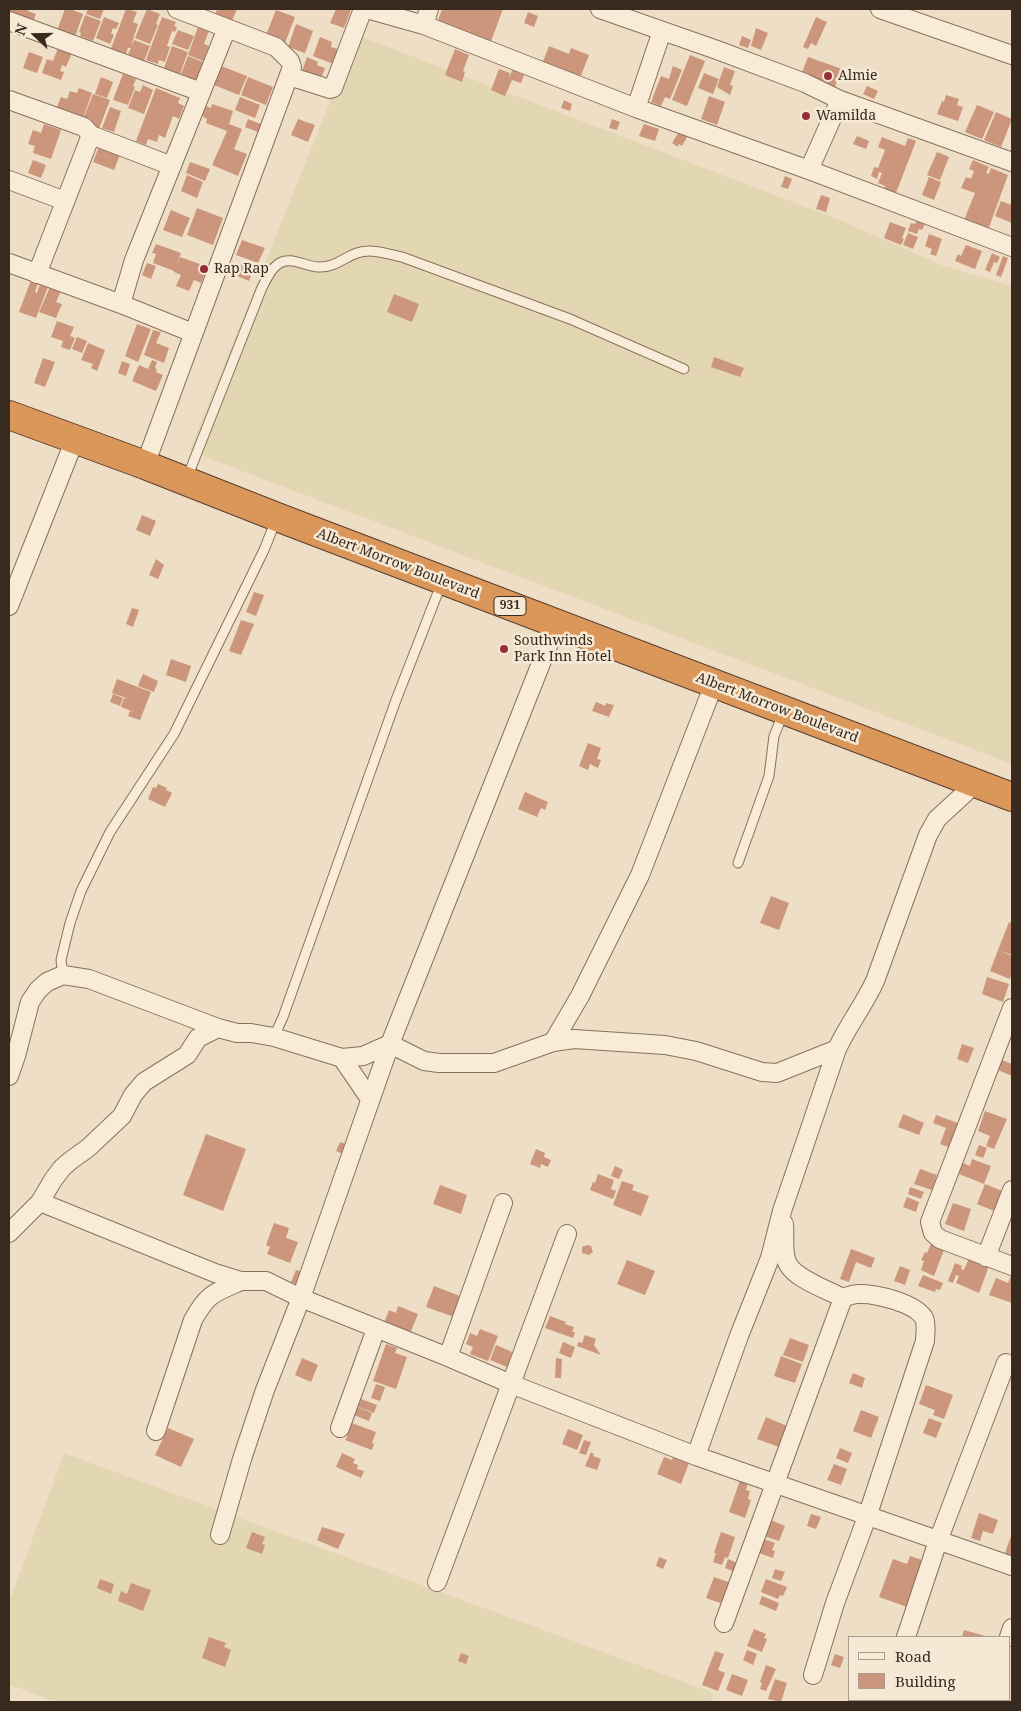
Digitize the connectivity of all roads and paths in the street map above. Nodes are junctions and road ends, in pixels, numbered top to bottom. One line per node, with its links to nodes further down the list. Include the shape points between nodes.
1 (177, 9): 8 (street)
2 (365, 9): 7 (street); 11 (street, via 333,88)
3 (429, 9): 7 (street)
4 (600, 9): 9 (street)
5 (880, 9): 10 (street)
6 (9, 21): 12 (street)
7 (424, 26): 15 (street)
8 (228, 28): 11 (street, via 276,48 290,61); 12 (street)
9 (662, 32): 14 (street, via 805,83); 15 (street)
10 (1012, 55)
11 (289, 76): 26 (street)
12 (201, 92): 18 (street)
13 (9, 100): 16 (street, via 84,127)
14 (840, 100): 17 (street); 19 (street)
15 (636, 108): 19 (street)
16 (90, 135): 18 (street); 21 (street)
17 (1012, 162)
18 (172, 166): 25 (street, via 134,260)
19 (809, 170): 22 (street)
20 (9, 180): 21 (street)
21 (65, 201): 24 (street)
22 (1012, 247)
23 (9, 263): 24 (street)
24 (37, 274): 25 (street)
25 (121, 304): 26 (street)
26 (193, 333): 30 (street)
27 (684, 369): 31 (lane, via 570,320 402,257 376,251 357,253 336,264 318,267 291,260 278,264 261,290)
28 (9, 415): 29 (highway, Albert Morrow Boulevard / 931)
29 (75, 439): 30 (highway, Albert Morrow Boulevard / 931); 34 (street)
30 (145, 465): 31 (highway, Albert Morrow Boulevard / 931)
31 (186, 481): 32 (highway, Albert Morrow Boulevard / 931)
32 (277, 517): 33 (highway, Albert Morrow Boulevard / 931); 41 (lane, via 174,734 110,832 81,891 61,960)
33 (442, 581): 35 (highway, Albert Morrow Boulevard / 931); 44 (lane)
34 (9, 606)
35 (557, 624): 36 (highway, Albert Morrow Boulevard / 931); 46 (street)
36 (714, 684): 37 (highway, Albert Morrow Boulevard / 931); 45 (street, via 640,875 584,988)
37 (784, 711): 38 (highway, Albert Morrow Boulevard / 931); 40 (lane, via 774,736 769,776)
38 (976, 783): 39 (highway, Albert Morrow Boulevard / 931); 47 (street, via 937,819 928,835 875,981)
39 (1012, 797)
40 (738, 864)
41 (63, 975): 43 (street, via 89,979); 49 (street, via 38,990 30,1002)
42 (1012, 1008): 57 (street, via 930,1222 933,1233 940,1239)
43 (218, 1028): 44 (street); 52 (street, via 198,1038 187,1055 144,1082 122,1116 62,1168)
44 (274, 1037): 48 (street)
45 (553, 1042): 46 (street, via 494,1063 424,1061); 47 (street, via 574,1039 666,1045 762,1072 777,1073)
46 (390, 1044): 48 (street, via 363,1056); 50 (street)
47 (837, 1049): 54 (street)
48 (342, 1058): 50 (street)
49 (9, 1076)
50 (370, 1098): 60 (street)
51 (1012, 1190): 57 (street)
52 (40, 1202): 55 (street); 59 (street)
53 (503, 1203): 63 (street)
54 (782, 1211): 61 (street, via 786,1261 791,1270); 68 (street, via 766,1267)
55 (9, 1233)
56 (567, 1234): 65 (street)
57 (986, 1257): 58 (street)
58 (1012, 1266)
59 (241, 1281): 60 (street, via 266,1281); 67 (street, via 213,1293 203,1303 194,1320)
60 (301, 1298): 62 (street); 71 (street, via 265,1390)
61 (843, 1298): 69 (street); 70 (street, via 857,1294 888,1299 916,1310 924,1319 925,1342)
62 (376, 1329): 63 (street); 66 (street)
63 (448, 1357): 65 (street)
64 (1006, 1363): 72 (street)
65 (511, 1384): 68 (street); 74 (street)
66 (340, 1428)
67 (156, 1431)
68 (696, 1456): 69 (street)
69 (775, 1483): 70 (street); 75 (street)
70 (867, 1516): 72 (street); 77 (street)
71 (220, 1535)
72 (938, 1541): 73 (street); 76 (street)
73 (1012, 1566)
74 (437, 1582)
75 (724, 1623)
76 (906, 1636)
77 (813, 1675)

